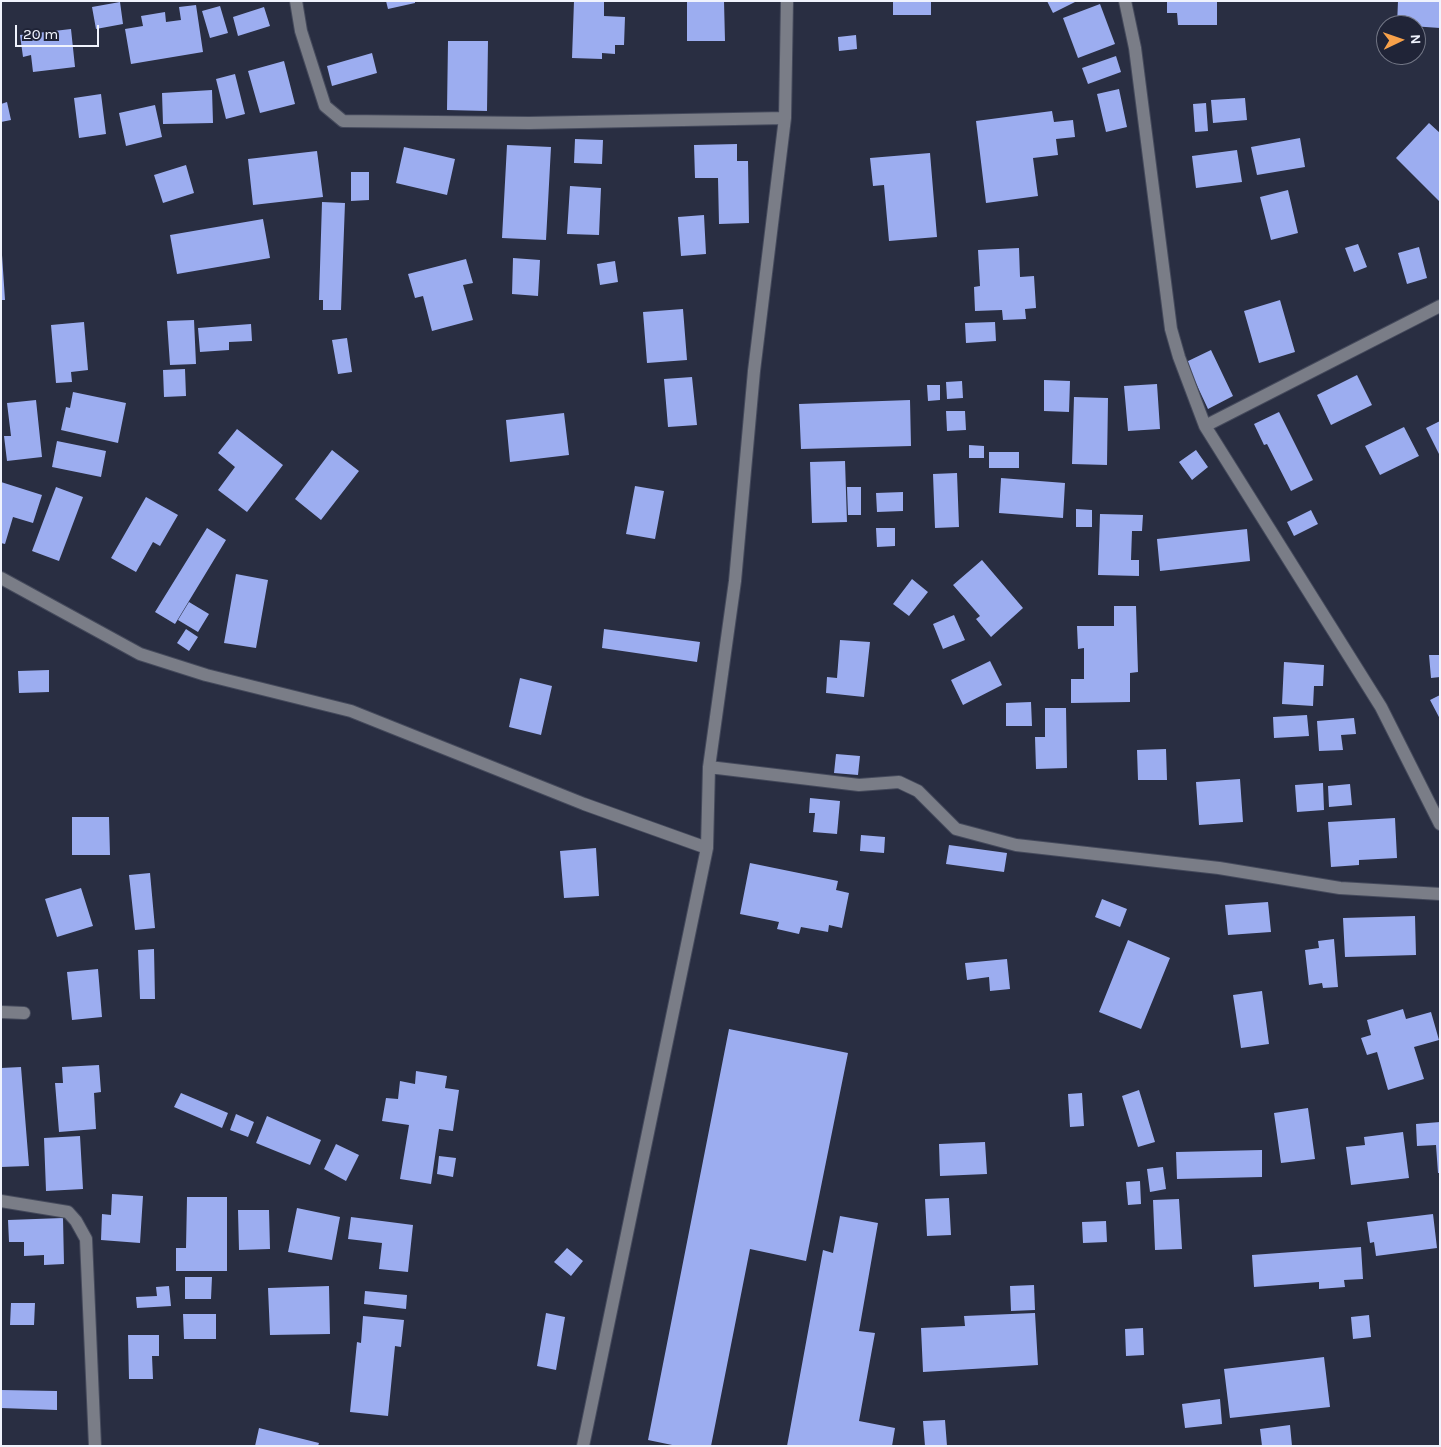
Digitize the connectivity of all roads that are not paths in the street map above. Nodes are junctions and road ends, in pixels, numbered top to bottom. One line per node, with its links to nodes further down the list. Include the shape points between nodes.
1 (296, 1): 4 (street, via 301,32 325,106 343,121 529,123)
2 (787, 1): 4 (street)
3 (1125, 1): 6 (street, via 1135,48 1171,329)
4 (785, 118): 8 (street, via 754,371 735,581)
5 (1440, 306): 6 (street)
6 (1205, 426): 9 (street, via 1381,707)
7 (1, 578): 10 (street, via 140,654 206,675 351,711 584,804)
8 (709, 766): 10 (street); 11 (street, via 858,785 900,782 918,792 956,829 1016,846 1219,868 1340,888)
9 (1440, 824)
10 (707, 848): 16 (street)
11 (1440, 894)
12 (1, 1012): 13 (street)
13 (24, 1013)
14 (1, 1201): 15 (street, via 68,1212 86,1239)
15 (95, 1446)
16 (583, 1446)

